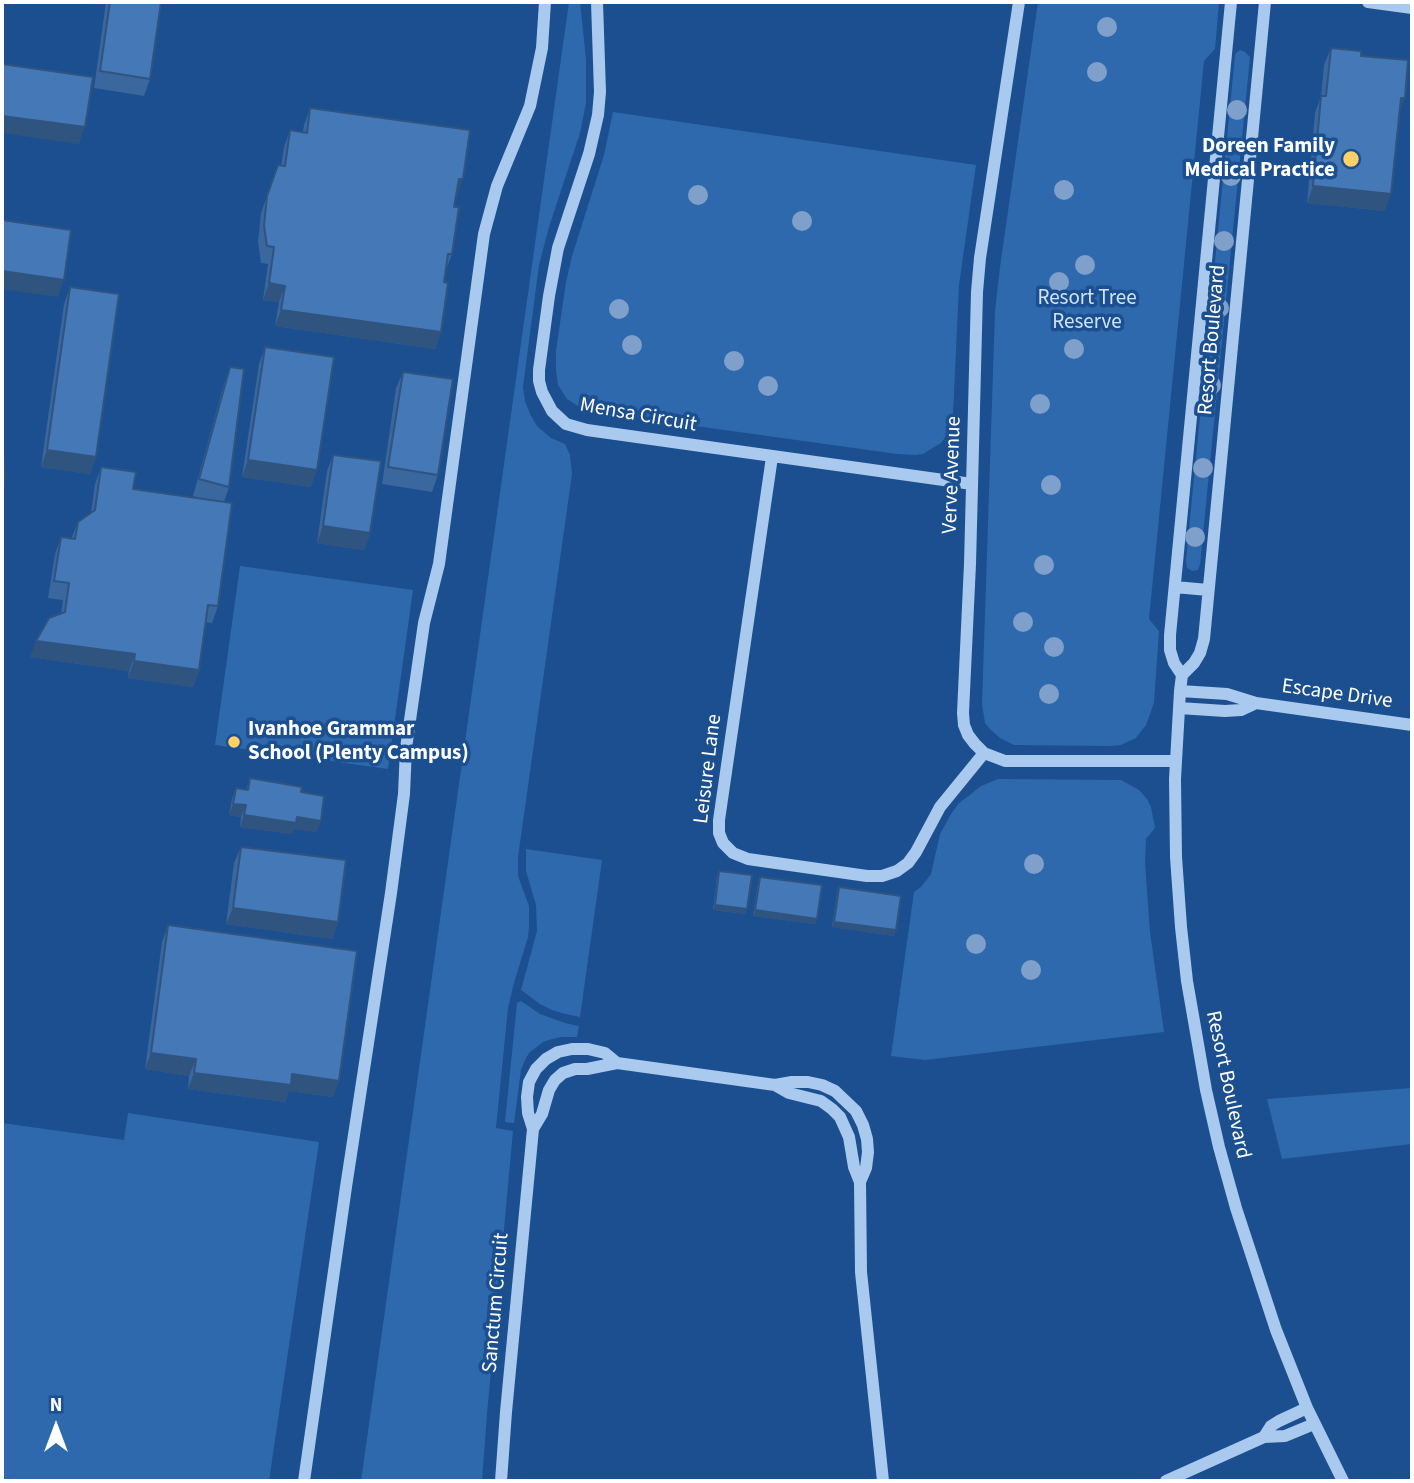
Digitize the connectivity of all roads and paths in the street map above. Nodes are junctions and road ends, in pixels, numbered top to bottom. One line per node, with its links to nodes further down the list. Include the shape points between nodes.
1 (545, 2): 24 (street, via 542,48 530,106 497,186 482,246 439,564 422,635 391,893)
2 (597, 2): 8 (street, Mensa Circuit, via 598,115 558,248 539,370 542,392 558,418 580,428)
3 (1019, 2): 9 (street, Verve Avenue, via 978,281)
4 (1231, 2): 10 (street, Resort Boulevard)
5 (1265, 2): 11 (street, Resort Boulevard)
6 (1368, 2): 7 (street)
7 (1412, 8)
8 (772, 457): 9 (street, Mensa Circuit); 17 (street, Leisure Lane, via 719,820 723,843 748,859 867,876 897,872 916,852 940,807)
9 (972, 484): 17 (street, Verve Avenue, via 962,713 968,735)
10 (1175, 587): 11 (street); 12 (street, Resort Boulevard, via 1170,650)
11 (1208, 590): 12 (street, Resort Boulevard, via 1200,653)
12 (1182, 675): 13 (street, Resort Boulevard)
13 (1180, 691): 14 (street, via 1227,694); 15 (street, Resort Boulevard)
14 (1256, 703): 15 (street, via 1241,710); 16 (street, Escape Drive)
15 (1179, 708): 18 (street, Resort Boulevard)
16 (1412, 725)
17 (984, 753): 18 (street, via 1021,763)
18 (1176, 761): 21 (street, Resort Boulevard, via 1181,927 1206,1090 1255,1270)
19 (617, 1063): 20 (street, Sanctum Circuit, via 563,1073 549,1090); 20 (street, Sanctum Circuit, via 605,1053 588,1049 558,1052 546,1059 529,1082 528,1113); 26 (street, Sanctum Circuit, via 775,1085 808,1082 835,1091 856,1111 868,1152 860,1182 861,1272)
20 (533, 1129): 25 (street, Sanctum Circuit)
21 (1307, 1408): 22 (street, Resort Boulevard); 23 (street, via 1271,1426)
22 (1314, 1424): 23 (street, via 1285,1436); 28 (street, Resort Boulevard)
23 (1264, 1437): 27 (street)
24 (303, 1481)
25 (501, 1481)
26 (883, 1481)
27 (1166, 1481)
28 (1343, 1481)

